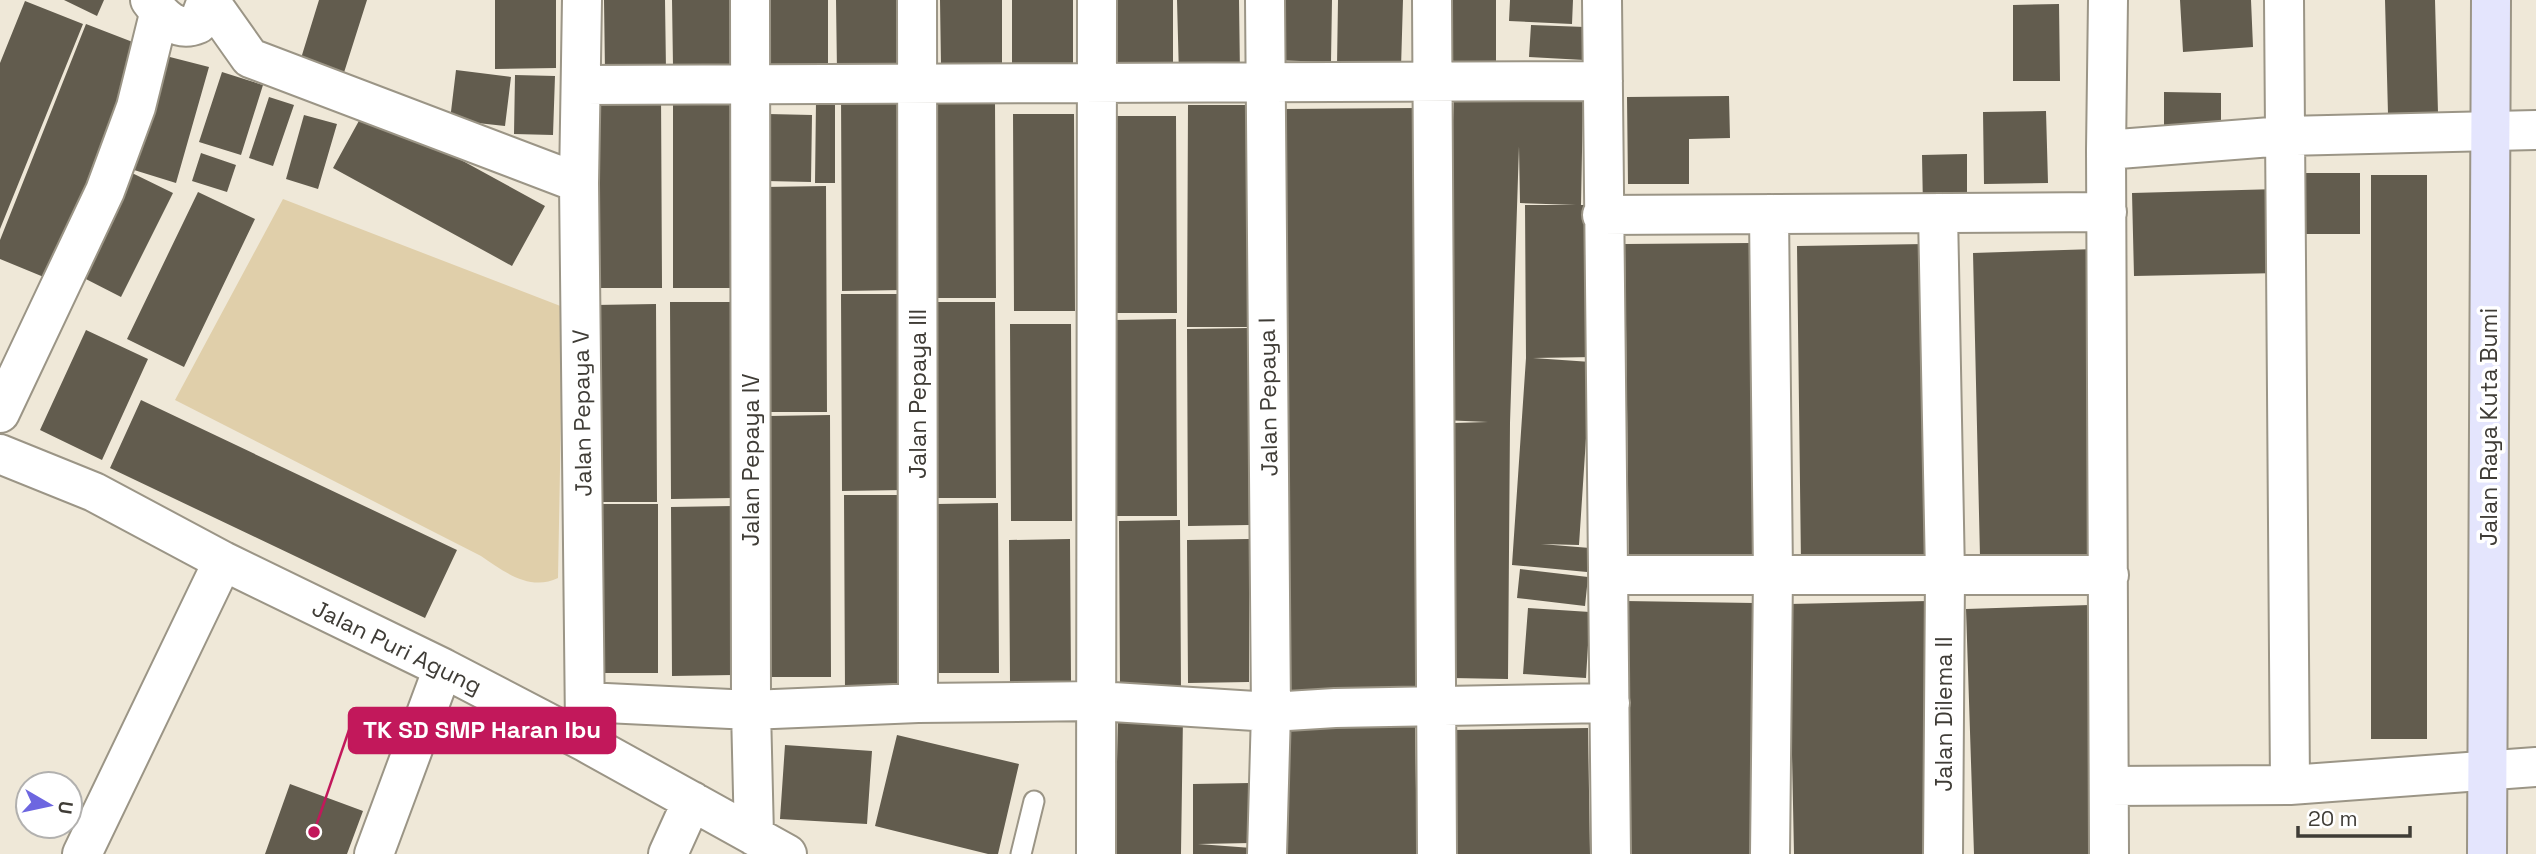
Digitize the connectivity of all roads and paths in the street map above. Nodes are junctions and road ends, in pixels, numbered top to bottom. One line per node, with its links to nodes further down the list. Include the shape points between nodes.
1 (208, 0): 12 (street, via 198,24 190,28 178,27); 24 (street, via 250,58)
2 (582, 0): 19 (street, Jalan Pepaya V)
3 (750, 0): 17 (street, Jalan Pepaya IV)
4 (917, 0): 18 (street, Jalan Pepaya III)
5 (1097, 0): 16 (street)
6 (1265, 0): 15 (street, Jalan Pepaya I)
7 (1432, 0): 13 (street)
8 (1602, 0): 14 (street)
9 (2108, 0): 23 (street)
10 (2284, 0): 22 (street)
11 (2491, 0): 21 (street, Jalan Raya Kuta Bumi)
12 (155, 7): 29 (street, via 136,107 105,191)
13 (1432, 81): 14 (street); 15 (street); 41 (street)
14 (1603, 81): 28 (street)
15 (1265, 82): 16 (street); 43 (street, Jalan Pepaya I)
16 (1098, 83): 18 (street); 37 (street)
17 (750, 84): 18 (street); 19 (street); 42 (street, Jalan Pepaya IV)
18 (918, 84): 39 (street, Jalan Pepaya III)
19 (582, 85): 24 (street, Jalan Pepaya V)
20 (2536, 130): 21 (street)
21 (2491, 131): 22 (street); 46 (street, Jalan Raya Kuta Bumi)
22 (2284, 136): 23 (street); 47 (street)
23 (2106, 150): 25 (street)
24 (579, 183): 38 (street, Jalan Pepaya V)
25 (2107, 212): 26 (street); 35 (street)
26 (1938, 213): 27 (street); 34 (street, Jalan Dilema II)
27 (1769, 214): 28 (street); 32 (street)
28 (1602, 215): 33 (street)
29 (0, 412)
30 (0, 454): 31 (street, Jalan Puri Agung, via 94,492)
31 (223, 561): 36 (street, Jalan Puri Agung); 52 (street)
32 (1773, 574): 33 (street); 34 (street); 61 (street)
33 (1608, 575): 40 (street)
34 (1945, 575): 35 (street); 62 (street, Jalan Dilema II)
35 (2109, 575): 48 (street)
36 (443, 668): 44 (street, Jalan Puri Agung); 53 (street)
37 (1097, 701): 39 (street); 43 (street); 57 (street)
38 (585, 702): 42 (street); 44 (street, Jalan Pepaya V)
39 (918, 704): 42 (street)
40 (1610, 704): 41 (street); 60 (street)
41 (1436, 707): 43 (street); 59 (street)
42 (751, 710): 51 (street, Jalan Pepaya IV)
43 (1272, 712): 58 (street, Jalan Pepaya I)
44 (584, 742): 49 (street, Jalan Puri Agung)
45 (2536, 767): 46 (street)
46 (2487, 769): 47 (street); 64 (street, Jalan Raya Kuta Bumi)
47 (2290, 785): 48 (street)
48 (2109, 786): 63 (street)
49 (692, 801): 51 (street, Jalan Puri Agung); 54 (street)
50 (1034, 801): 56 (lane)
51 (754, 836): 55 (street, Jalan Puri Agung)
52 (82, 854)
53 (374, 854)
54 (668, 854)
55 (787, 854)
56 (1021, 854)
57 (1096, 854)
58 (1268, 854)
59 (1437, 854)
60 (1611, 854)
61 (1770, 854)
62 (1943, 854)
63 (2109, 854)
64 (2487, 854)

